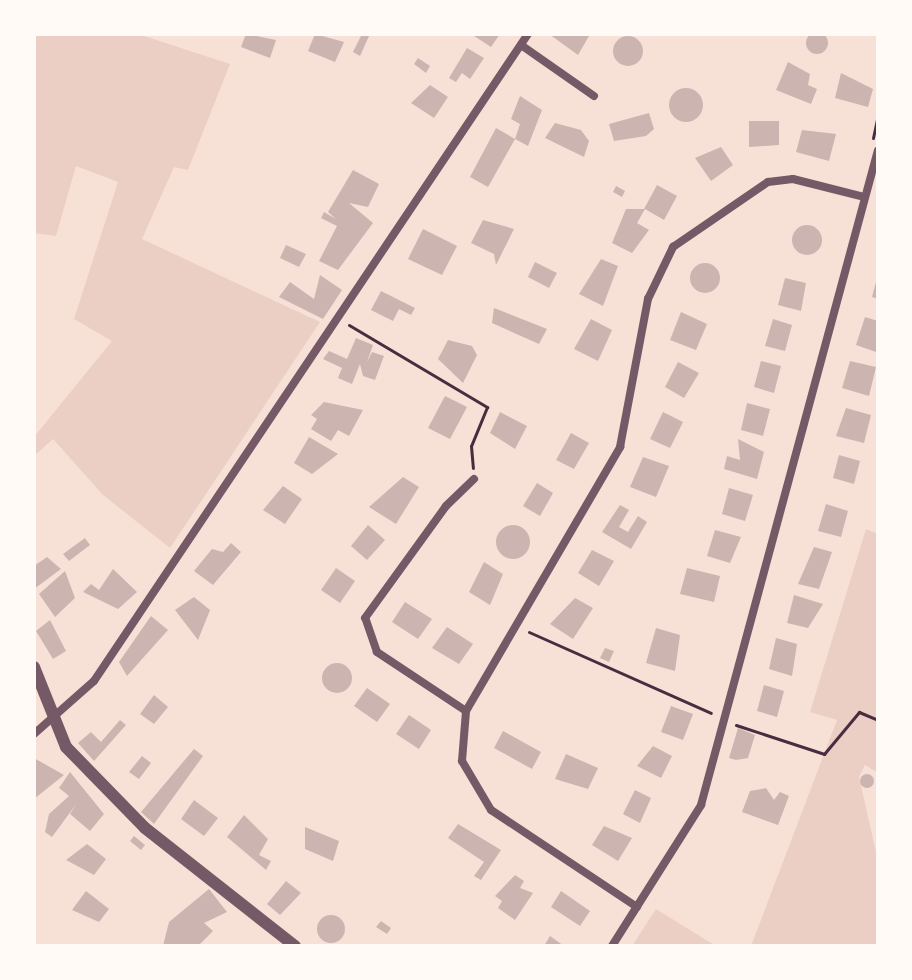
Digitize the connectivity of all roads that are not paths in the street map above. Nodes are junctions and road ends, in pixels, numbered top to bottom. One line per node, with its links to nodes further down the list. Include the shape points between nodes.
1 (528, 34): 2 (street)
2 (521, 45): 3 (street); 9 (street, via 94,681)
3 (594, 96)
4 (878, 150): 5 (street)
5 (864, 197): 8 (street, via 793,179 768,182 673,247 648,299 620,447); 11 (street, via 701,805)
6 (474, 479): 8 (street, via 446,506 365,618 366,638 377,652)
7 (34, 667): 9 (street)
8 (466, 711): 11 (street, via 462,761 491,810)
9 (55, 718): 10 (street); 12 (street, via 66,747 145,828)
10 (34, 734)
11 (637, 907): 13 (street)
12 (295, 946)
13 (612, 946)

